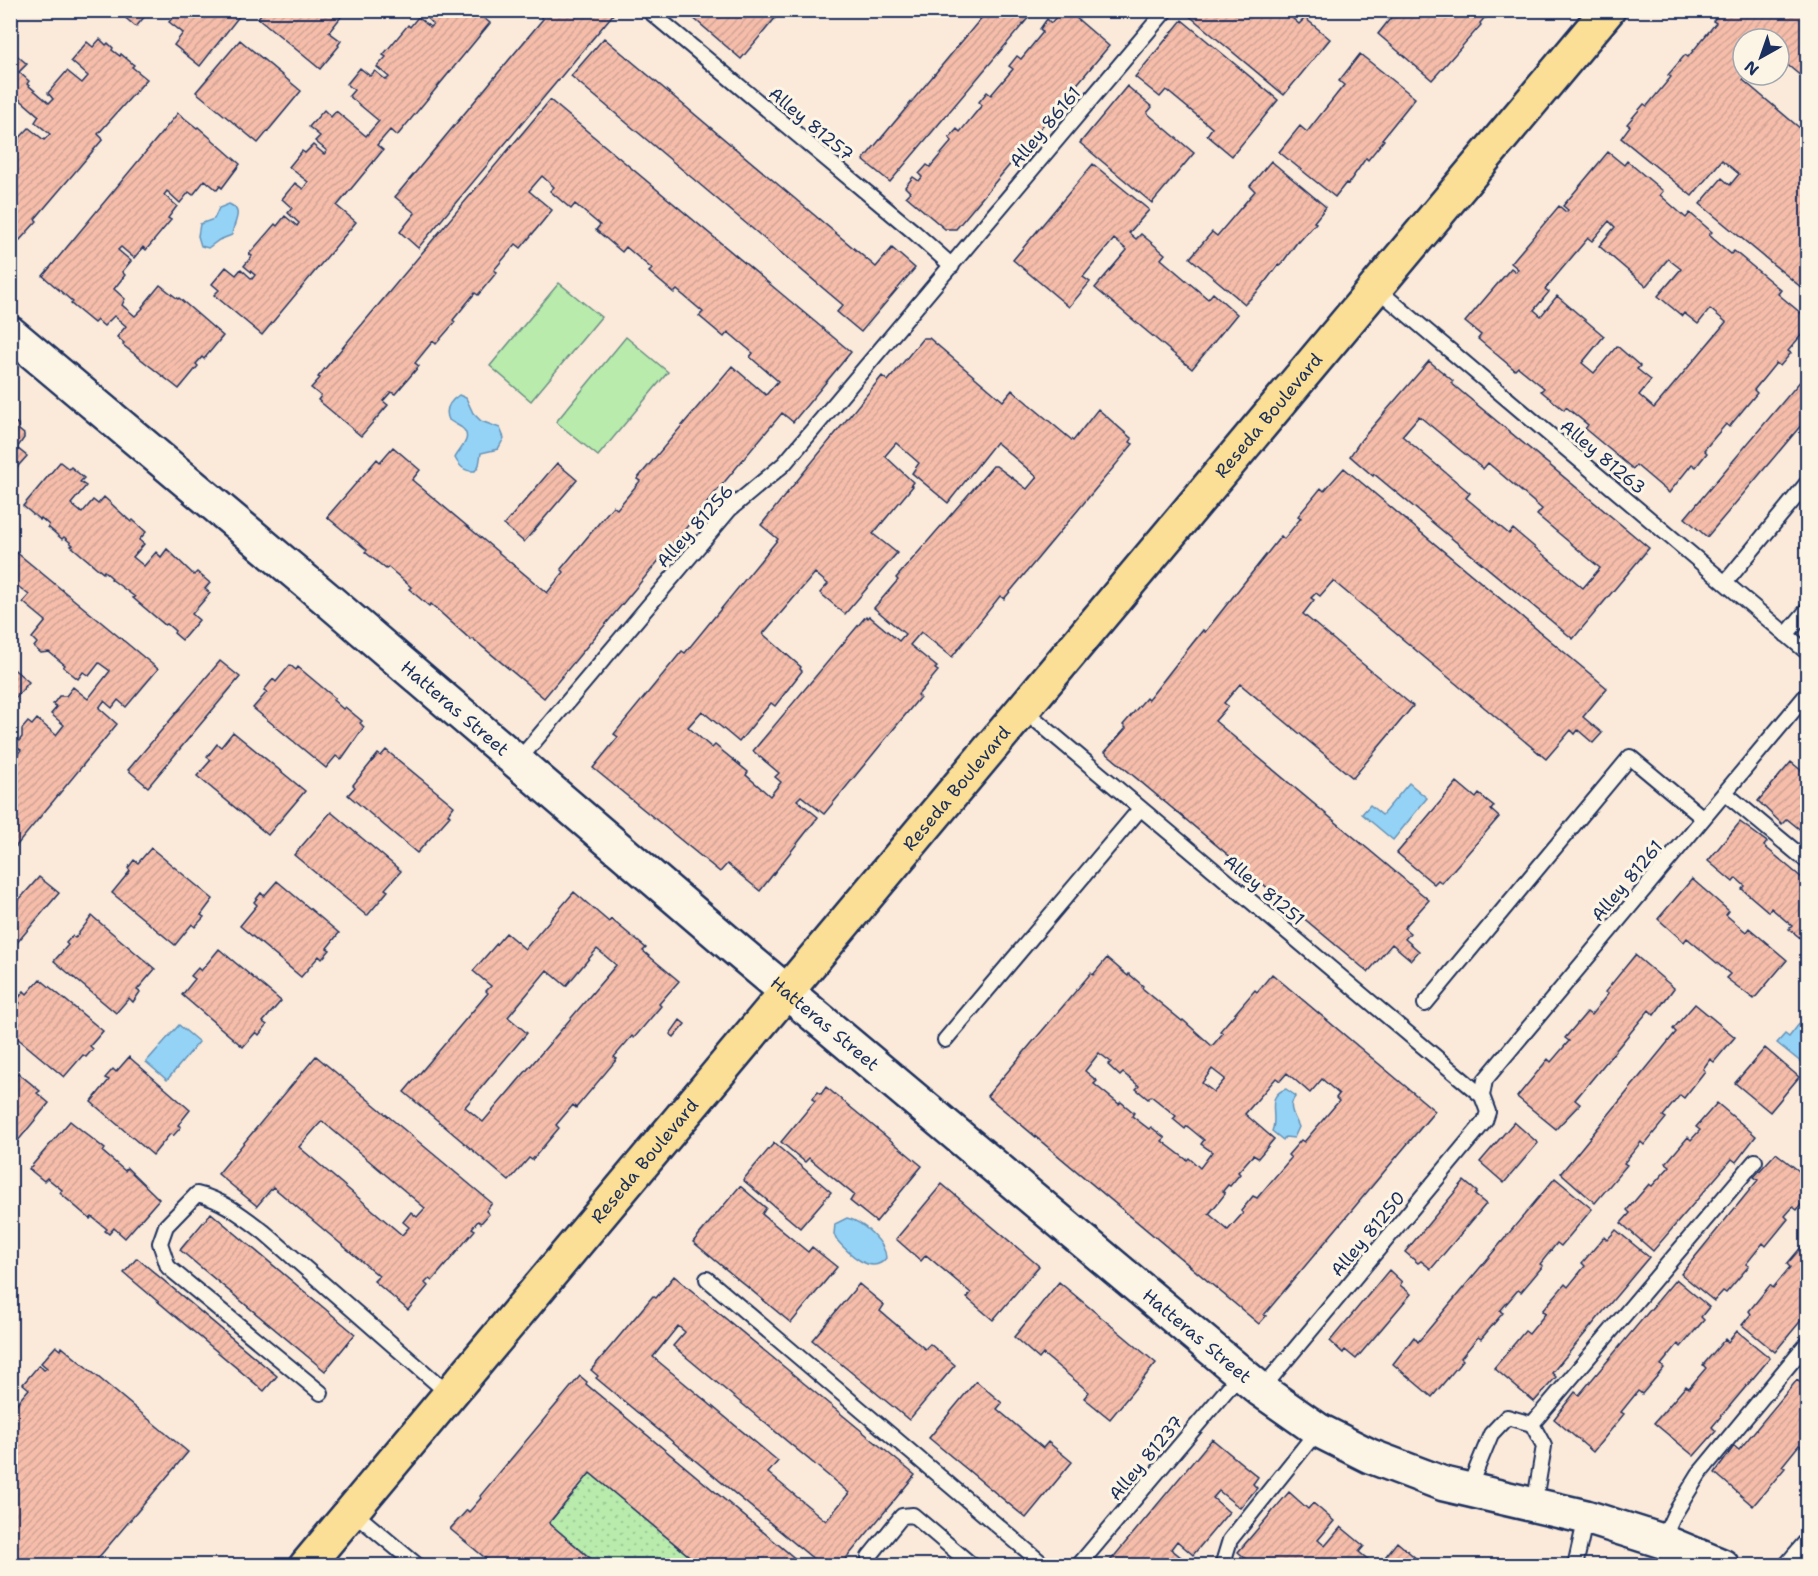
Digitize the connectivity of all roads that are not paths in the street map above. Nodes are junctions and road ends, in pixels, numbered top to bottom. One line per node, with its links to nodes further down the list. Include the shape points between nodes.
1 (648, 10): 4 (lane, Alley 81257)
2 (1166, 10): 4 (lane, Alley 86161)
3 (1608, 10): 5 (main road, Reseda Boulevard)
4 (952, 266): 14 (lane, Alley 81256, via 784,464 730,509)
5 (1376, 288): 8 (lane, Alley 81263); 13 (main road, Reseda Boulevard)
6 (10, 333): 14 (street, Hatteras Street)
7 (1808, 482): 8 (lane)
8 (1725, 583): 10 (lane, Alley 81263)
9 (1808, 609): 10 (lane)
10 (1786, 635): 11 (lane, Alley 81263)
11 (1808, 653)
12 (1808, 693): 15 (lane, Alley 81261)
13 (1024, 710): 16 (lane, Alley 81251); 19 (main road, Reseda Boulevard)
14 (517, 762): 19 (street, Hatteras Street)
15 (1725, 793): 17 (lane, Alley 81261); 18 (lane)
16 (1140, 809): 21 (lane); 22 (lane, Alley 81251)
17 (1703, 818): 20 (lane, via 1630,757); 22 (lane, Alley 81261, via 1485,1080)
18 (1808, 862)
19 (787, 992): 26 (street, Hatteras Street); 28 (main road, Reseda Boulevard)
20 (1425, 1004)
21 (945, 1040)
22 (1482, 1096): 26 (lane, Alley 81250, via 1488,1112 1485,1121)
23 (1755, 1161): 29 (lane)
24 (707, 1279): 41 (lane)
25 (1808, 1342): 36 (lane, via 1699,1474)
26 (1251, 1381): 30 (street, Hatteras Street); 42 (lane, Alley 81237)
27 (321, 1393): 28 (lane, via 168,1267 160,1243 166,1226 197,1194 214,1198 264,1232)
28 (450, 1395): 33 (main road, Reseda Boulevard)
29 (1532, 1424): 31 (lane, via 1507,1417 1499,1425 1491,1434); 32 (lane, via 1544,1446)
30 (1318, 1430): 31 (street, Hatteras Street, via 1370,1456); 43 (lane, via 1230,1540)
31 (1468, 1490): 32 (street, Hatteras Street)
32 (1534, 1506): 34 (street, Hatteras Street)
33 (352, 1511): 37 (main road, Reseda Boulevard); 38 (lane)
34 (1586, 1518): 36 (street, Hatteras Street); 44 (lane)
35 (1808, 1539): 46 (lane)
36 (1662, 1541): 45 (street, Hatteras Street)
37 (306, 1566)
38 (418, 1566)
39 (870, 1566): 40 (lane, via 869,1557 902,1516 913,1515)
40 (973, 1566)
41 (1045, 1566)
42 (1078, 1566)
43 (1222, 1566)
44 (1575, 1566)
45 (1722, 1566)
46 (1785, 1566)

